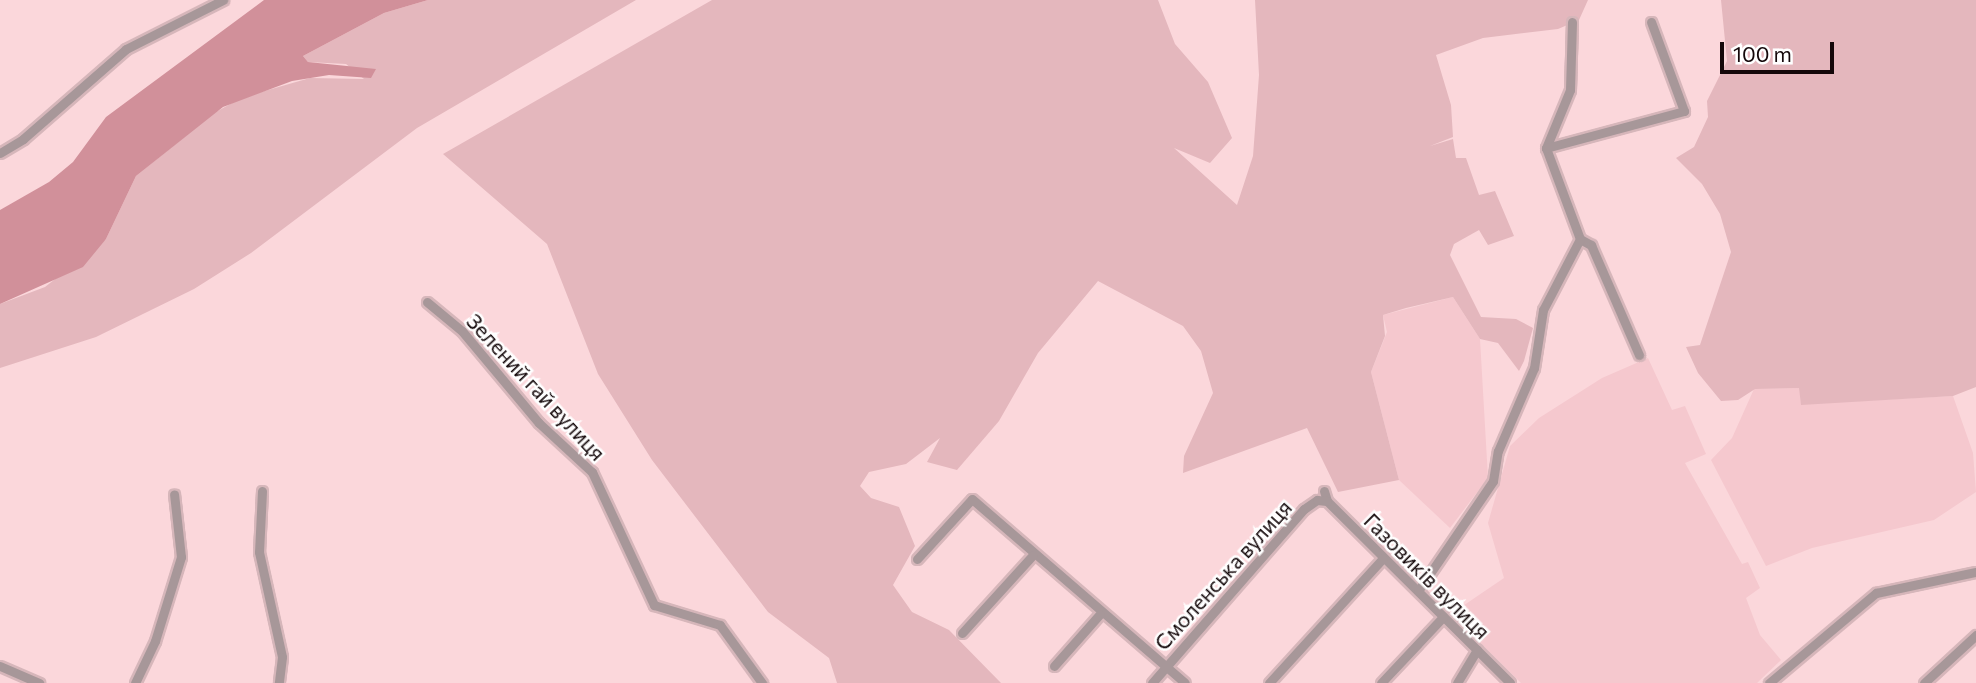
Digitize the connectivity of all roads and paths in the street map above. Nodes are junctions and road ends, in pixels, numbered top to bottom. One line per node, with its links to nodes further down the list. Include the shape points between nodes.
1 (223, 0): 5 (street, via 126,49 23,139)
2 (1572, 22): 4 (street, via 1570,90)
3 (1651, 22): 4 (street, via 1684,111)
4 (1546, 148): 6 (street)
5 (0, 153)
6 (1580, 239): 8 (street, via 1591,246); 17 (street, via 1543,310 1534,368 1499,452 1493,481)
7 (427, 302): 30 (street, Зелений гай вулиця, via 463,331 539,423 592,472 654,605 720,625)
8 (1639, 355)
9 (262, 491): 29 (street, via 259,552 282,657)
10 (1324, 491): 12 (street)
11 (174, 494): 28 (street, via 182,531 181,557 155,641)
12 (1326, 501): 14 (street, Газовиків вулиця); 25 (street, Смоленська вулиця, via 1317,500 1304,509)
13 (1033, 555): 15 (street, via 972,499); 18 (street); 20 (street)
14 (1383, 558): 17 (street, Газовиків вулиця); 33 (street)
15 (917, 559)
16 (1976, 572): 37 (street, via 1876,593)
17 (1418, 591): 19 (street, Газовиків вулиця)
18 (1100, 614): 24 (street); 25 (street)
19 (1443, 617): 22 (street, Газовиків вулиця); 34 (street)
20 (962, 633)
21 (1976, 635): 38 (street)
22 (1477, 650): 35 (street); 36 (street, Газовиків вулиця)
23 (0, 666): 26 (street)
24 (1054, 666)
25 (1165, 666): 31 (street, Смоленська вулиця); 32 (street)
26 (25, 682): 27 (street)
27 (39, 683)
28 (135, 683)
29 (279, 683)
30 (762, 683)
31 (1152, 683)
32 (1185, 683)
33 (1269, 683)
34 (1381, 683)
35 (1457, 683)
36 (1510, 683)
37 (1769, 683)
38 (1924, 683)

